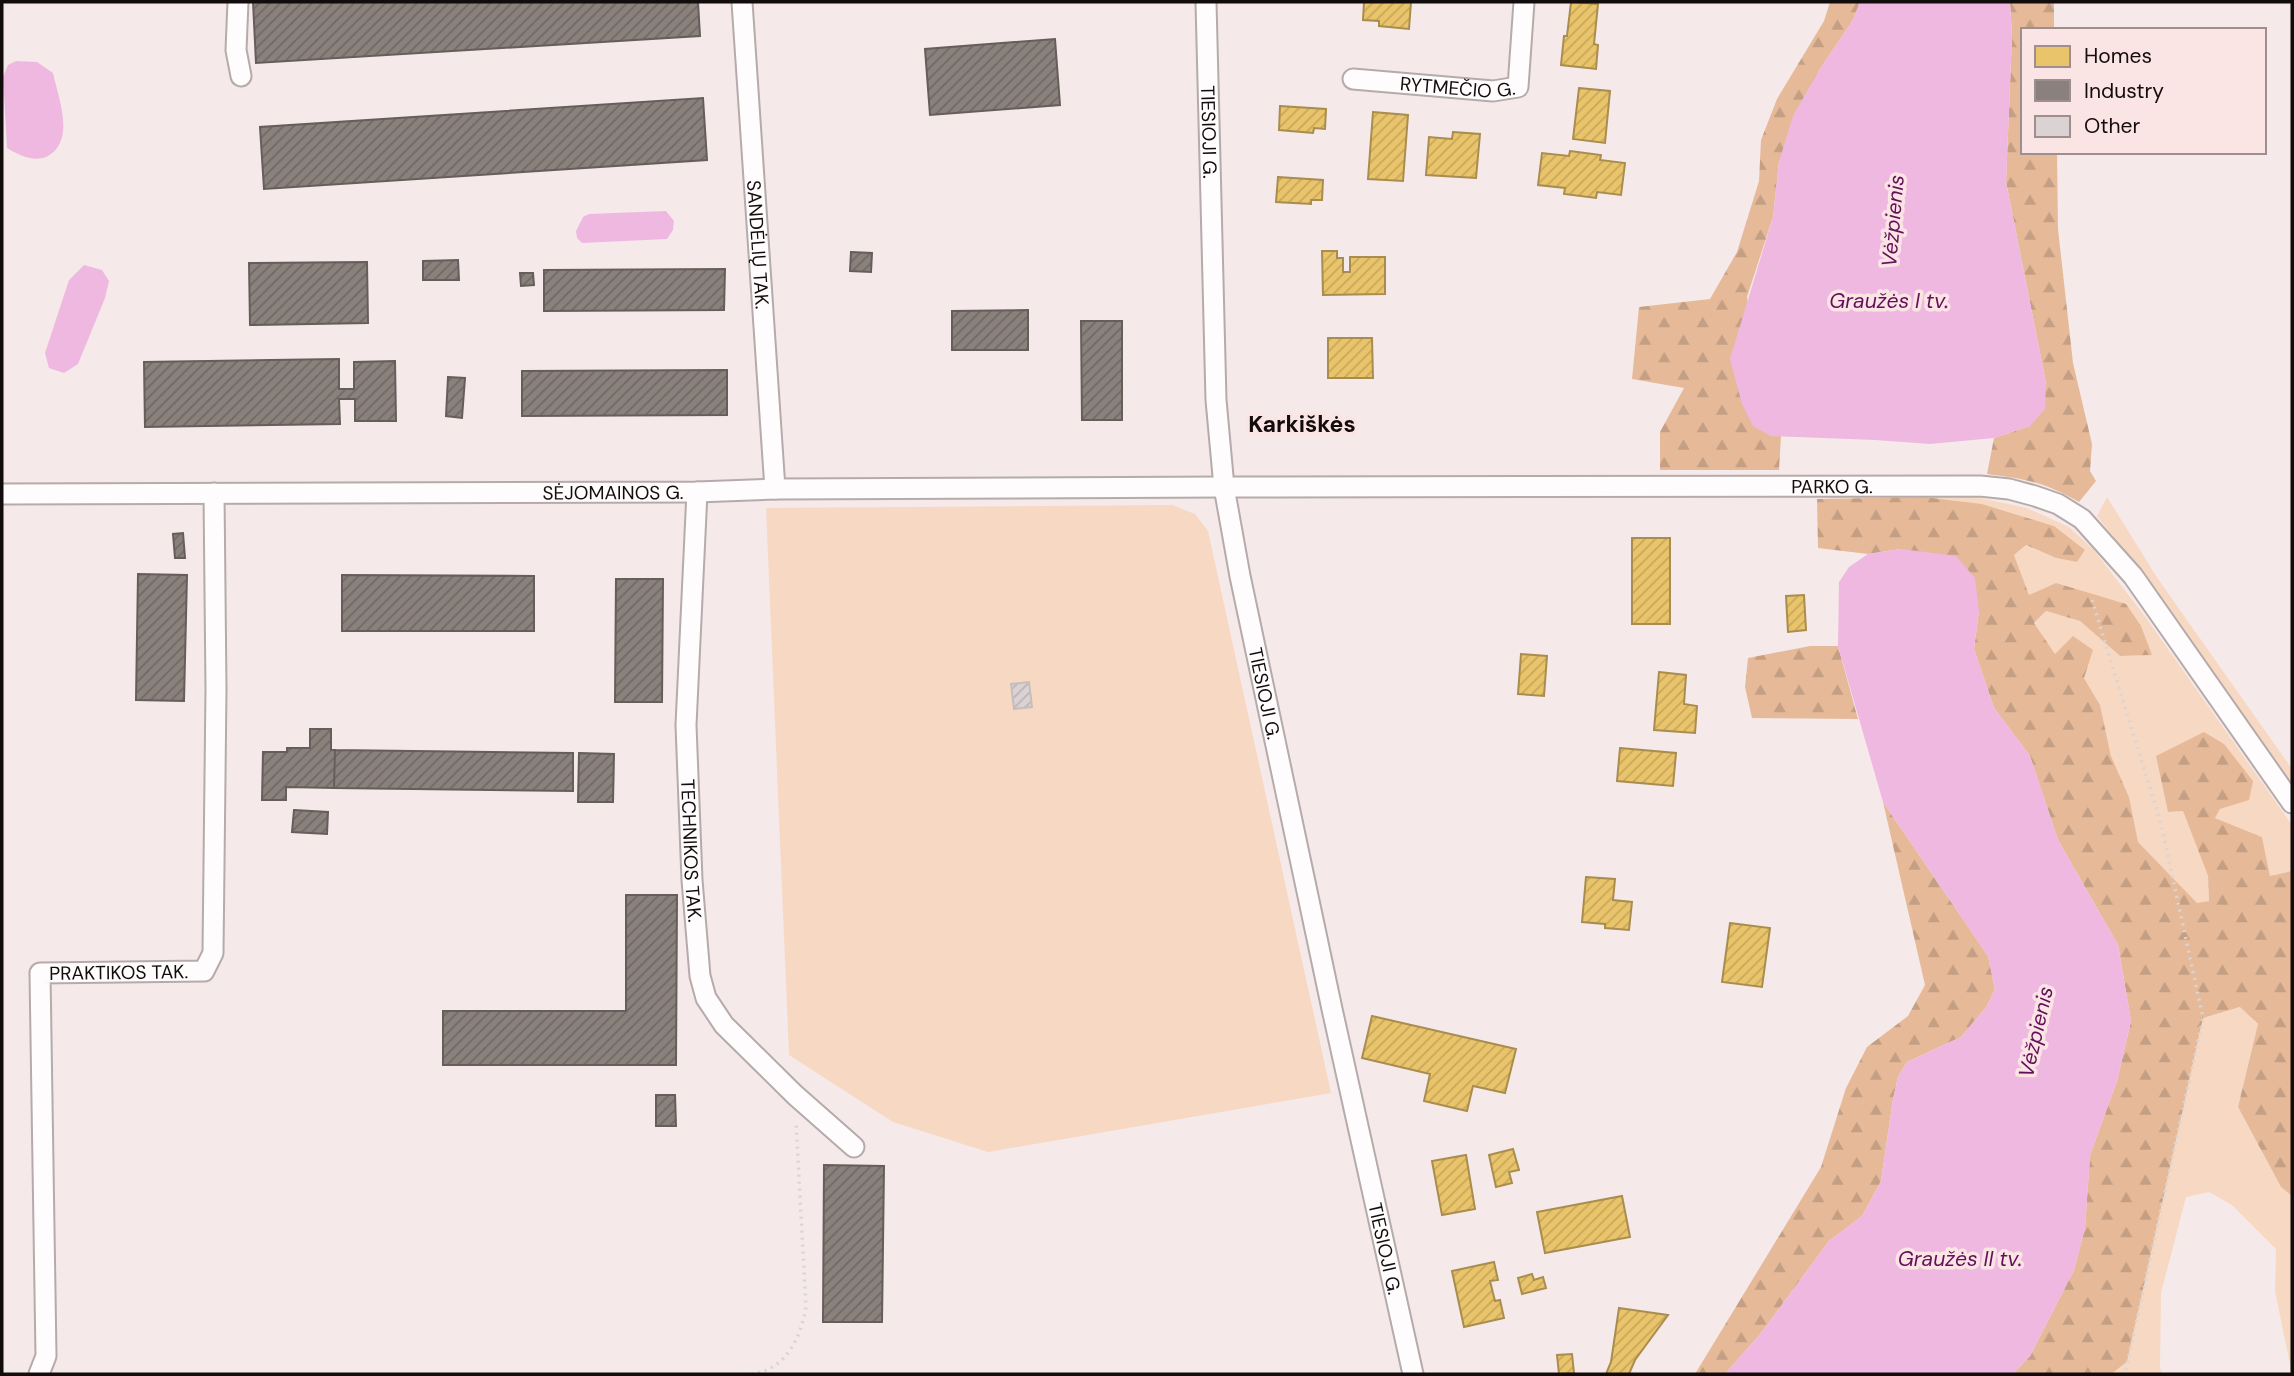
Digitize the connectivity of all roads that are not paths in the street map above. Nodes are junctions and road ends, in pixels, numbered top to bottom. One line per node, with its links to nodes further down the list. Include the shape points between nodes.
1 (238, 2): 5 (street, via 236,50)
2 (742, 2): 8 (street, SANDĖLIŲ TAK.)
3 (1206, 2): 7 (street, TIESIOJI G., via 1216,400)
4 (1524, 2): 6 (street, RYTMEČIO G., via 1518,87 1493,91)
5 (241, 76)
6 (1353, 79)
7 (1224, 487): 8 (street, SĖJOMAINOS G.); 12 (street, PARKO G., via 1980,486 2035,496 2082,519 2133,576); 15 (street, TIESIOJI G.)
8 (775, 489): 9 (street, SĖJOMAINOS G.)
9 (697, 492): 10 (street, SĖJOMAINOS G.); 13 (street, TECHNIKOS TAK., via 685,725 700,976 706,998 724,1025 794,1096)
10 (214, 493): 11 (street, SĖJOMAINOS G.); 14 (street, PRAKTIKOS TAK., via 213,953 204,971 40,973 46,1356)
11 (2, 494)
12 (2292, 803)
13 (854, 1147)
14 (39, 1374)
15 (1413, 1374)

